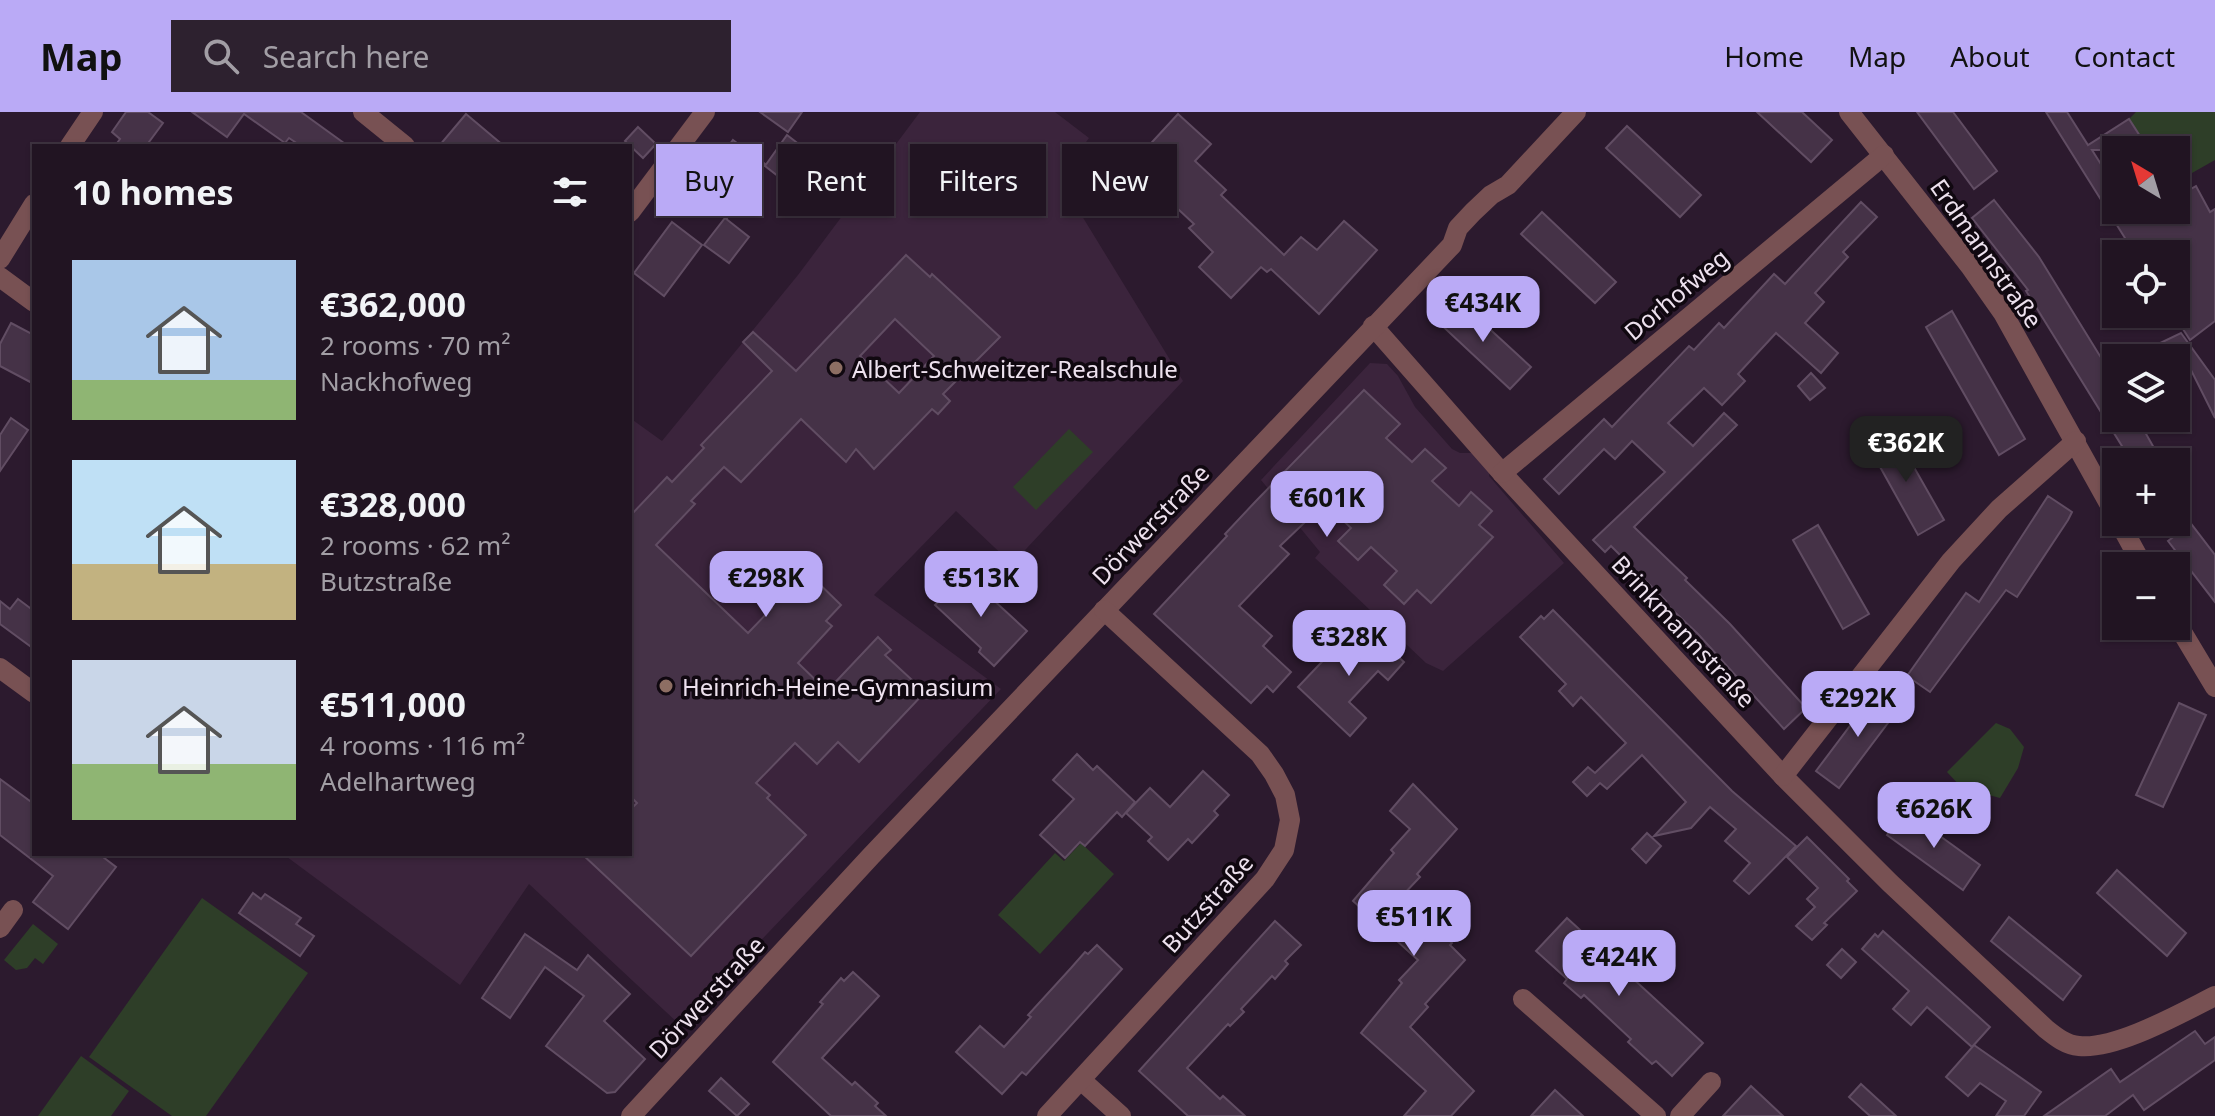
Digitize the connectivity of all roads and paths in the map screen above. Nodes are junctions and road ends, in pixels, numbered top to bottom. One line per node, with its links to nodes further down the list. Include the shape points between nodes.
1 (93, 112): 6 (street)
2 (363, 112): 7 (street)
3 (705, 112): 10 (street)
4 (1576, 112): 14 (street, Dörwerstraße, via 1508,185 1473,212 1458,228 1452,245)
5 (1849, 112): 8 (street, Erdmannstraße)
6 (71, 144)
7 (403, 144)
8 (1884, 155): 15 (street, Erdmannstraße, via 2003,313); 16 (street, Dorhofweg)
9 (32, 207): 11 (street)
10 (632, 209)
11 (0, 259)
12 (0, 277): 13 (street)
13 (32, 301)
14 (1373, 326): 16 (street, Brinkmannstraße); 18 (street, Dörwerstraße)
15 (2076, 441): 17 (street, Erdmannstraße); 23 (street, via 1999,509 1951,561)
16 (1502, 473): 23 (street, Brinkmannstraße)
17 (2102, 490)
18 (1104, 610): 28 (street, Butzstraße, via 1260,754 1285,795 1290,820 1284,850 1265,879); 30 (street, Dörwerstraße)
19 (2187, 640): 21 (street)
20 (0, 668): 22 (street)
21 (2215, 687)
22 (32, 692)
23 (1783, 776): 26 (street, Brinkmannstraße, via 2061,1041 2098,1047)
24 (13, 910): 25 (street)
25 (0, 928)
26 (2215, 996)
27 (1523, 999): 33 (street)
28 (1081, 1080): 31 (street, Butzstraße); 32 (street)
29 (1711, 1082): 34 (street)
30 (631, 1116)
31 (1047, 1116)
32 (1121, 1116)
33 (1656, 1116)
34 (1680, 1116)

